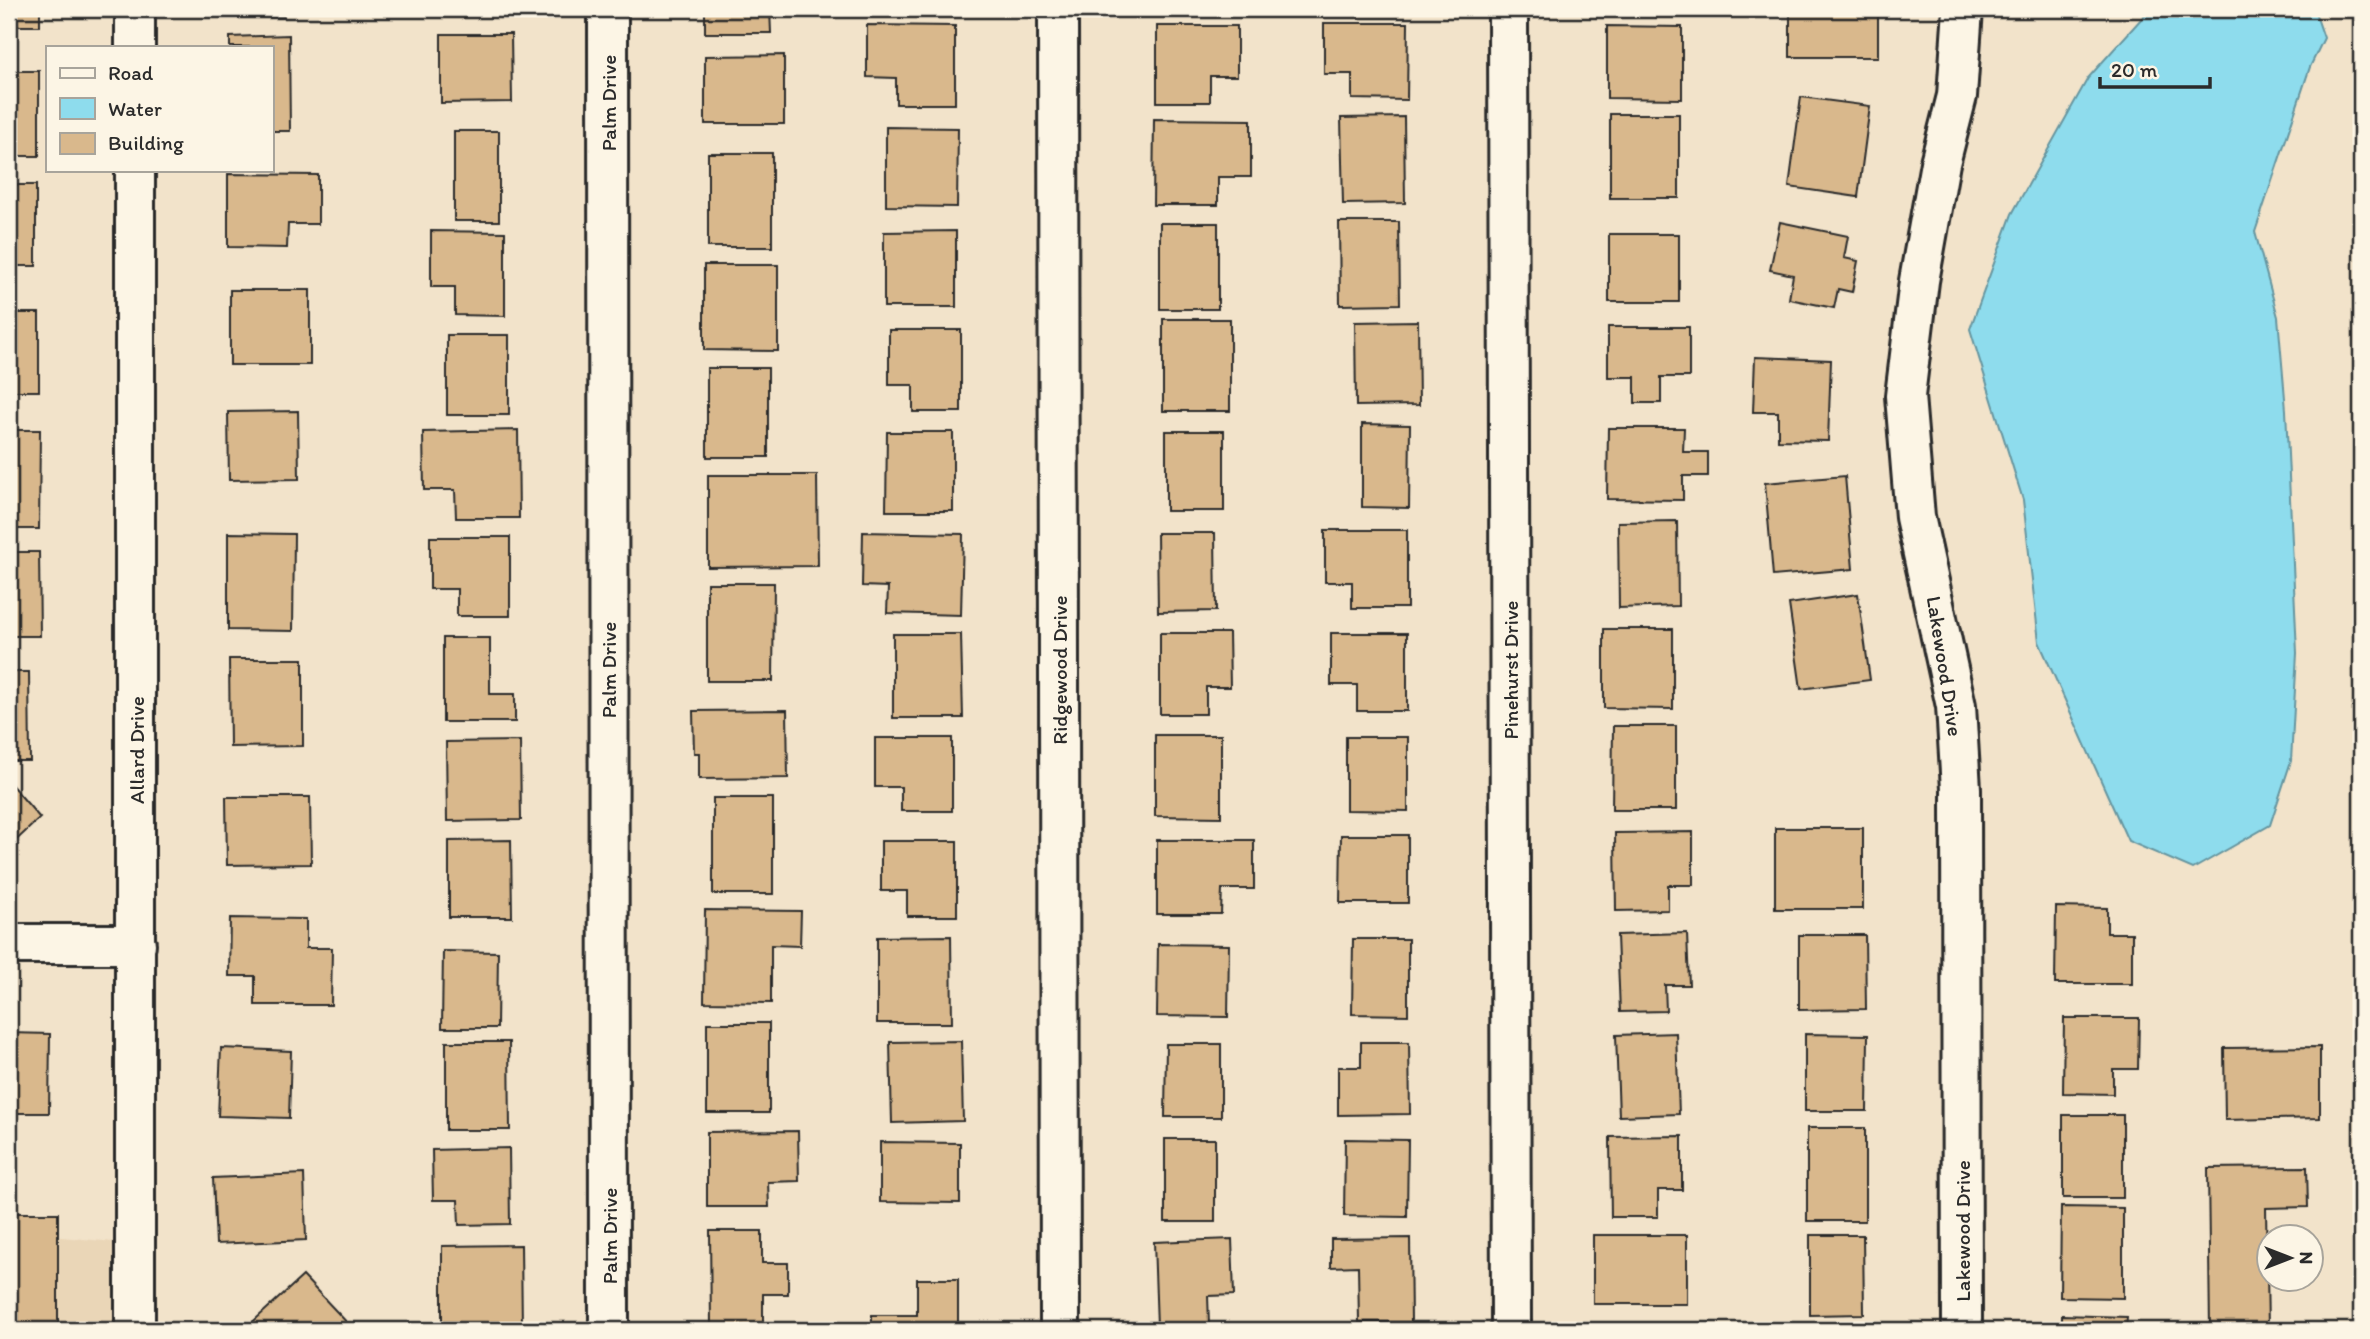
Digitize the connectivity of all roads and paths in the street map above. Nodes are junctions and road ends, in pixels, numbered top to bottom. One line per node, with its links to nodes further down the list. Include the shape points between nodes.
1 (135, 9): 6 (street)
2 (608, 9): 11 (street, Palm Drive)
3 (1058, 9): 12 (street, Ridgewood Drive)
4 (1508, 9): 13 (street, Pinehurst Drive)
5 (1963, 9): 14 (street, Lakewood Drive, via 1957,96 1919,281 1905,396 1915,517 1956,706 1961,789)
6 (135, 46)
7 (135, 172): 9 (street, Allard Drive)
8 (9, 944): 9 (street)
9 (136, 944): 10 (street, Allard Drive)
10 (135, 1330)
11 (609, 1330)
12 (1060, 1330)
13 (1511, 1330)
14 (1962, 1330)

